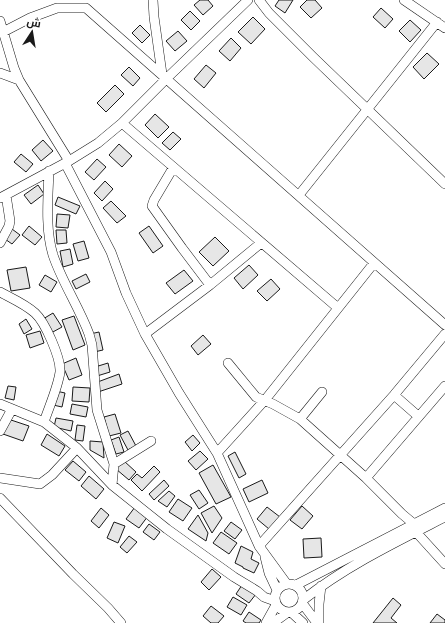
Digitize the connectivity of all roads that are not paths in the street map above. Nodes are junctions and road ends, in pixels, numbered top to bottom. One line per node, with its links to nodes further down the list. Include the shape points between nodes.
1 (154, 0): 11 (street, via 154,17)
2 (248, 0): 11 (street)
3 (259, 0): 13 (street, via 269,13)
4 (404, 0): 7 (street)
5 (84, 4): 9 (street, via 57,8 30,18); 11 (street)
6 (0, 22): 9 (street)
7 (437, 22): 8 (street); 13 (street)
8 (445, 28)
9 (4, 32): 12 (street)
10 (0, 73): 12 (street)
11 (164, 76): 14 (street); 19 (street)
12 (19, 80): 15 (street)
13 (368, 109): 18 (street); 19 (street)
14 (122, 124): 15 (street); 16 (street)
15 (67, 162): 17 (street); 28 (street, via 111,252)
16 (173, 168): 22 (street); 24 (street, via 152,206)
17 (49, 171): 20 (street); 45 (street, via 48,210 52,249 89,334 97,410)
18 (445, 184)
19 (299, 195): 23 (street)
20 (3, 196): 21 (street, via 10,221)
21 (0, 243)
22 (261, 243): 24 (street); 26 (street)
23 (374, 263): 26 (street); 27 (street)
24 (210, 285): 28 (street)
25 (0, 292): 39 (street, via 36,314 49,335 59,362 59,374)
26 (338, 308): 34 (street)
27 (445, 325)
28 (145, 334): 43 (street)
29 (445, 334): 33 (street)
30 (228, 363): 34 (street, via 256,397)
31 (445, 386): 37 (street)
32 (322, 392): 38 (street)
33 (394, 395): 37 (street); 44 (street)
34 (265, 400): 38 (street); 43 (street)
35 (0, 404): 36 (street)
36 (12, 409): 39 (street); 40 (street)
37 (418, 416): 47 (street)
38 (300, 419): 44 (street)
39 (44, 422): 42 (street)
40 (0, 431)
41 (151, 442): 45 (street)
42 (77, 448): 46 (street, via 52,476 40,484); 48 (street)
43 (217, 453): 54 (street)
44 (340, 456): 47 (street); 54 (street)
45 (114, 464): 48 (street)
46 (0, 478)
47 (366, 478): 52 (street)
48 (112, 485): 58 (street, via 167,529 234,577 257,591)
49 (0, 498): 61 (street)
50 (445, 508): 52 (street)
51 (445, 517): 52 (street)
52 (415, 528): 53 (street); 55 (street)
53 (391, 540): 56 (street); 57 (street)
54 (261, 549): 56 (street); 58 (street)
55 (445, 564)
56 (291, 584): 58 (street, via 282,585); 59 (street, via 302,592)
57 (321, 586): 59 (street); 65 (street)
58 (276, 597): 60 (street, via 280,609); 62 (street)
59 (303, 602): 60 (street, via 296,611); 65 (street)
60 (290, 612): 63 (street); 64 (street)
61 (121, 623)
62 (266, 623)
63 (273, 623)
64 (303, 623)
65 (318, 623)

